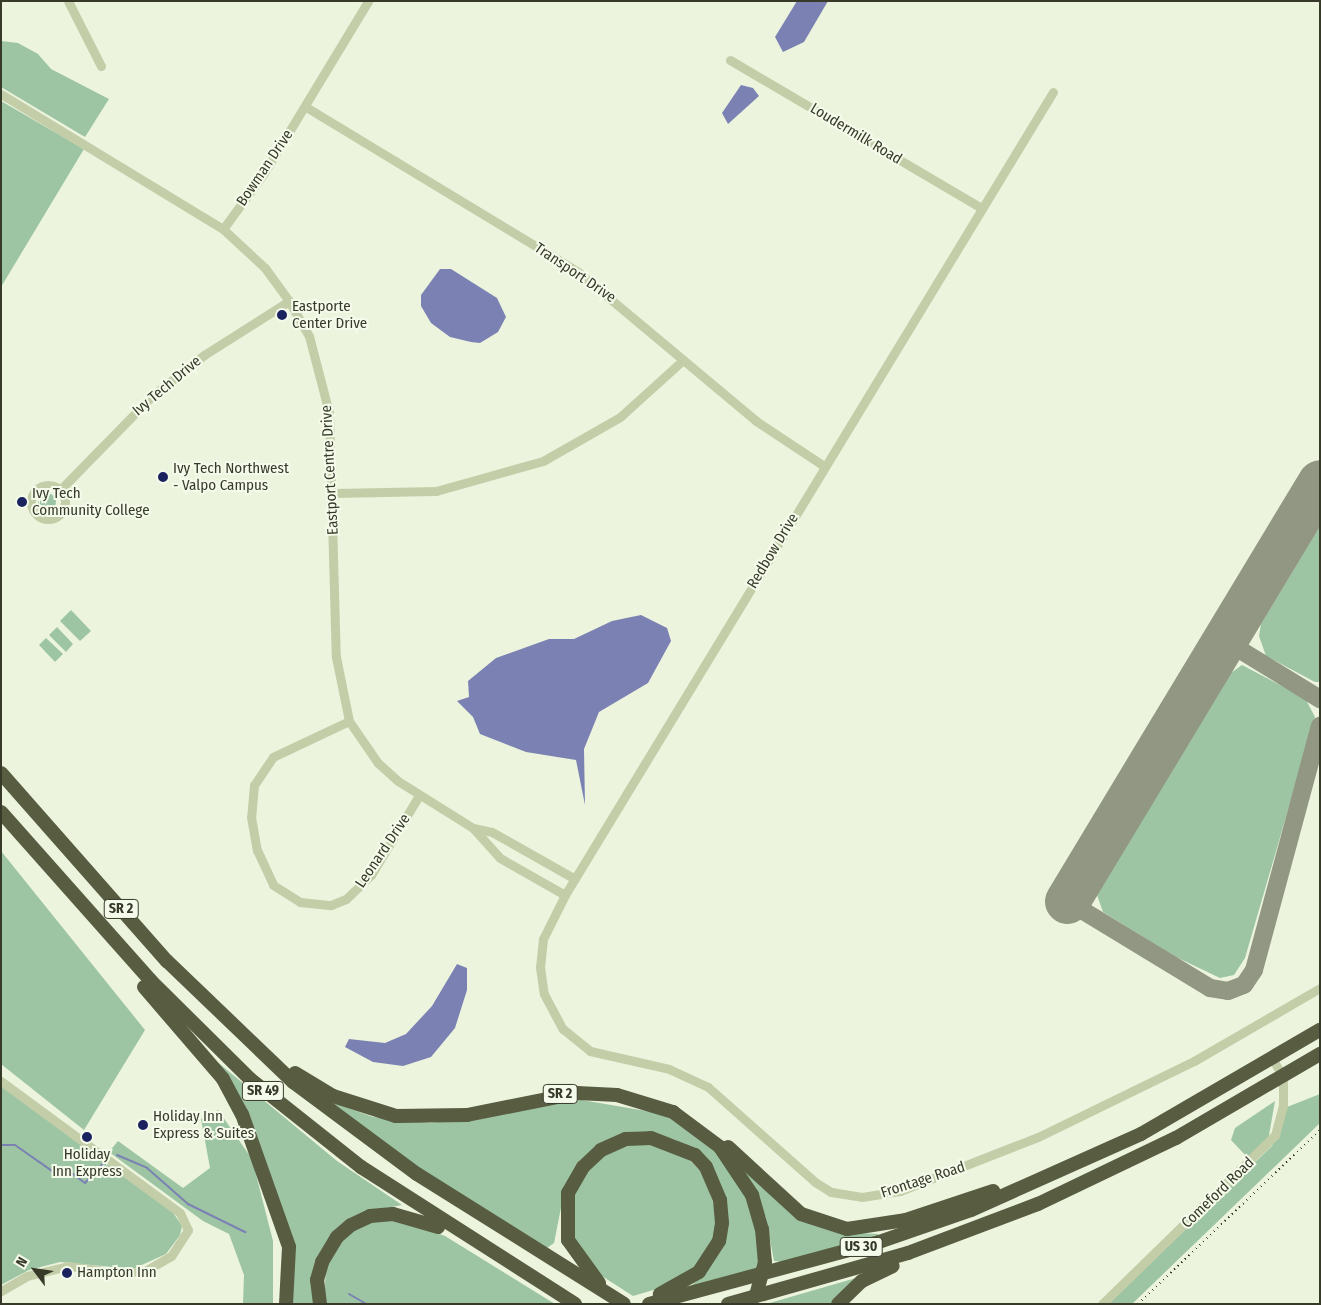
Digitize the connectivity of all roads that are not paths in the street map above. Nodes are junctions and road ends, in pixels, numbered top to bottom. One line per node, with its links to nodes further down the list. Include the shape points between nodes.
1 (68, 1): 4 (street)
2 (368, 1): 7 (street, Bowman Drive)
3 (730, 60): 8 (street, Loudermilk Road)
4 (101, 66)
5 (1053, 92): 8 (street, Redbow Drive)
6 (1, 94): 9 (street, Eastport Centre Drive)
7 (306, 107): 9 (street, Bowman Drive); 11 (street, Transport Drive, via 578,272)
8 (981, 208): 12 (street, Redbow Drive)
9 (223, 228): 10 (street, Eastport Centre Drive, via 265,268)
10 (289, 301): 13 (street, Ivy Tech Drive, via 204,355 153,395); 14 (street, Eastport Centre Drive, via 309,336 324,388)
11 (683, 360): 12 (street, Transport Drive, via 756,421); 14 (street, via 620,417 530,466 436,491)
12 (824, 466): 20 (street, Redbow Drive)
13 (60, 490)
14 (334, 493): 15 (street, Eastport Centre Drive, via 336,657)
15 (349, 721): 17 (street, Eastport Centre Drive, via 378,763); 17 (street, Leonard Drive, via 274,758 254,785 250,801 255,842 273,886 300,902 331,905 346,899 371,875)
16 (1, 773): 25 (highway, SR 2, via 167,961)
17 (418, 797): 19 (street, Eastport Centre Drive)
18 (1, 812): 21 (highway, SR 2)
19 (473, 828): 20 (street, Eastport Centre Drive, via 492,832); 22 (street, Eastport Centre Drive, via 500,858)
20 (575, 879): 22 (street, Redbow Drive)
21 (74, 895): 33 (highway, SR 49, via 196,1029 250,1079 361,1167); 38 (highway, SR 2, via 91,924 223,1078 242,1114 289,1247)
22 (565, 895): 23 (street, Frontage Road, via 543,939 540,968 544,994 563,1029 606,1058 670,1069 708,1086 815,1182 848,1195 900,1190 1038,1138 1194,1061)
23 (1320, 988)
24 (1320, 1030): 27 (highway, US 30)
25 (246, 1041): 30 (highway, SR 2, via 332,1096 396,1116 467,1115 577,1092 644,1101); 35 (highway, SR 49, via 381,1150)
26 (1320, 1054): 28 (highway, US 30)
27 (1273, 1060): 28 (street); 31 (highway, US 30)
28 (1283, 1077): 32 (highway, US 30, via 1103,1175); 46 (street, Comeford Road, via 1280,1121 1267,1146)
29 (1, 1081): 36 (street, via 180,1213 188,1230 171,1256 145,1271 118,1273 68,1266 27,1276)
30 (692, 1123): 31 (highway, via 745,1161 779,1198 800,1214 847,1229 906,1220); 34 (highway, SR 2, via 720,1147 748,1187 762,1229)
31 (1066, 1171): 34 (highway, US 30, via 878,1242)
32 (966, 1232): 37 (highway, US 30); 45 (highway, via 948,1245 862,1280)
33 (486, 1247): 39 (highway, via 406,1215 370,1216 343,1231 326,1254 317,1280); 40 (highway, SR 49)
34 (764, 1275): 37 (highway, SR 2); 43 (highway, US 30)
35 (589, 1277): 41 (highway); 42 (highway, via 568,1240 565,1216 568,1193 583,1167 601,1150 626,1140 651,1138 695,1155 706,1167 720,1200 719,1241 699,1272)
36 (1, 1291)
37 (756, 1296): 44 (highway, US 30)
38 (286, 1304)
39 (320, 1304)
40 (575, 1304)
41 (624, 1304)
42 (643, 1304)
43 (649, 1304)
44 (728, 1304)
45 (838, 1304)
46 (1102, 1304)

